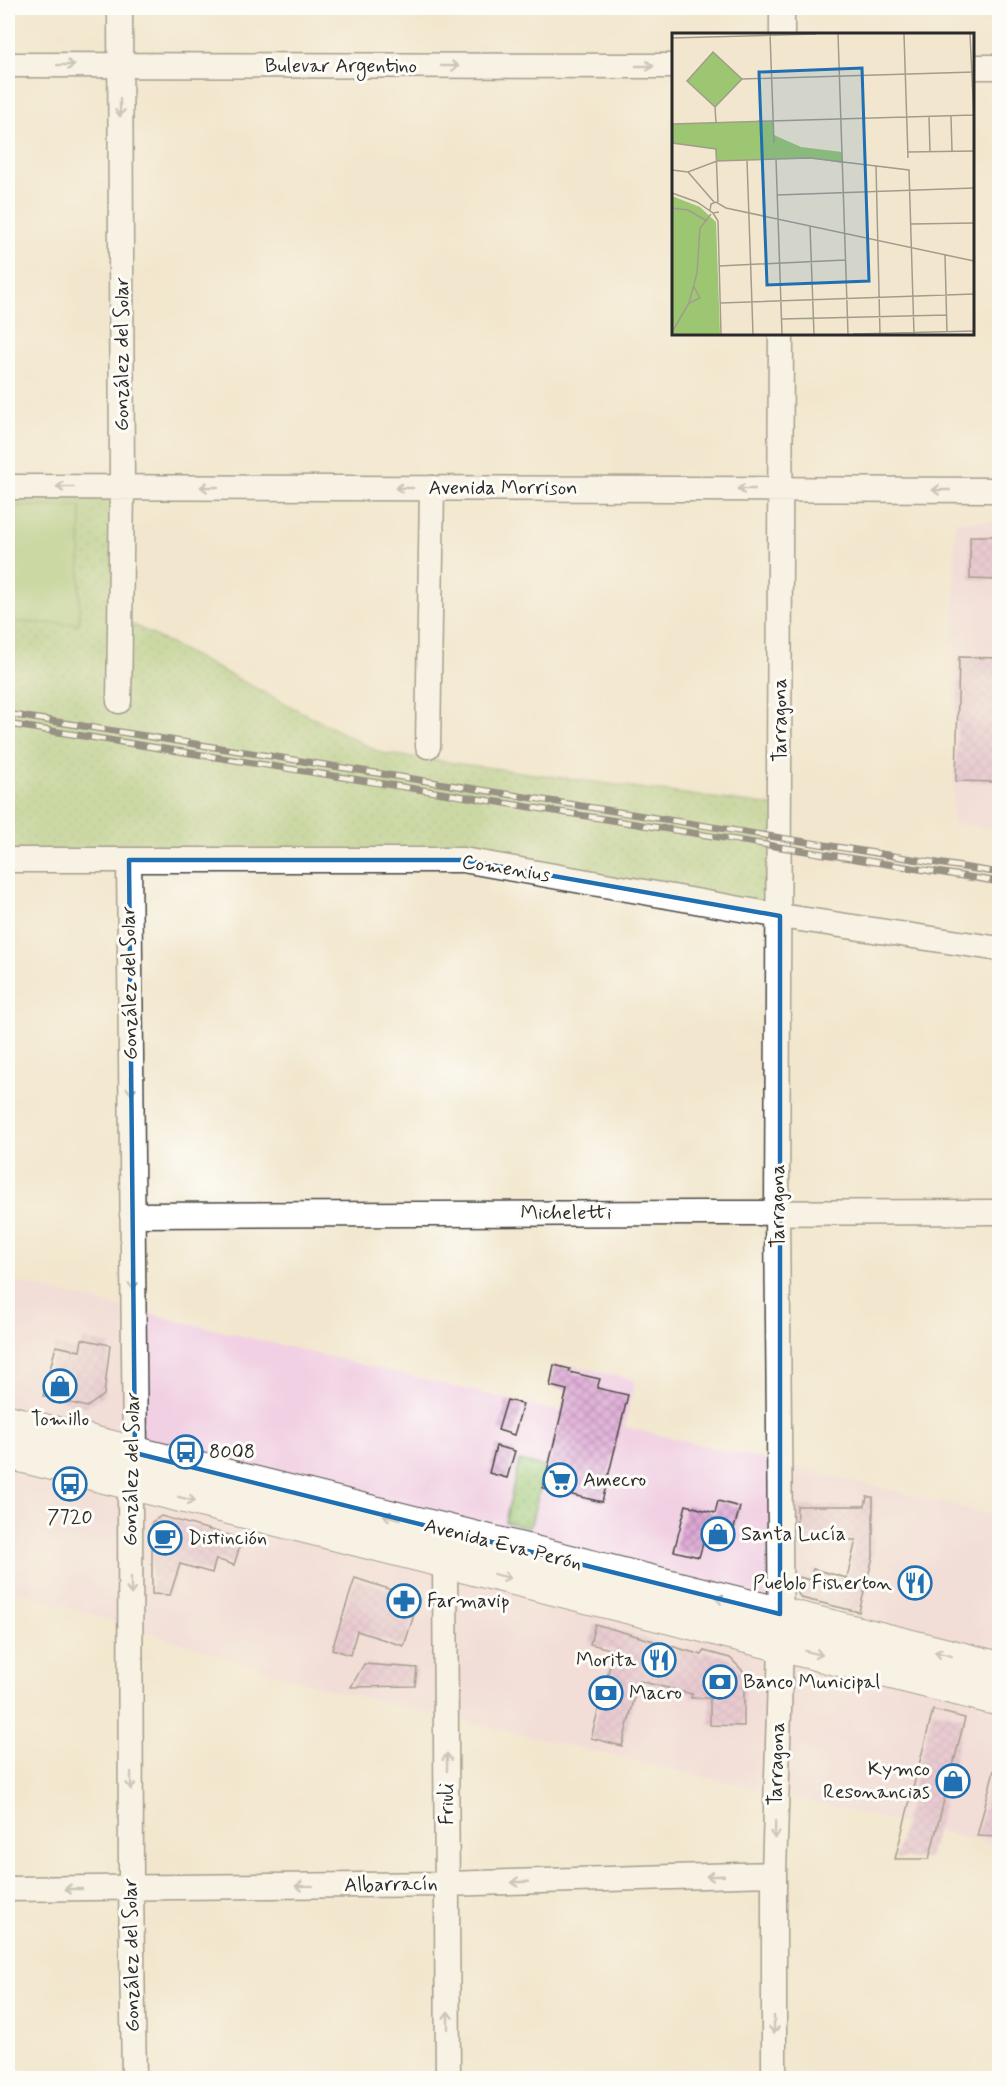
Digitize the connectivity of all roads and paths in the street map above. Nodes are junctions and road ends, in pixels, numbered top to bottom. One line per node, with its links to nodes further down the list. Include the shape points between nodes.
1 (120, 8): 5 (street, González del Solar)
2 (782, 8): 3 (street)
3 (782, 33)
4 (8, 65): 5 (street, Bulevar Argentino, one-way to 5)
5 (120, 65): 6 (street, Bulevar Argentino, one-way to 6); 11 (street, González del Solar, one-way to 11)
6 (672, 66)
7 (974, 67): 8 (street)
8 (999, 67)
9 (781, 334): 13 (street, Tarragona)
10 (8, 487): 11 (street, Avenida Morrison, one-way to 10)
11 (122, 487): 12 (street, Avenida Morrison, one-way to 11); 15 (street, González del Solar)
12 (432, 488): 13 (street, Avenida Morrison, one-way to 12); 16 (street)
13 (781, 489): 14 (street, Avenida Morrison, one-way to 13); 19 (street, Tarragona)
14 (999, 490)
15 (119, 701)
16 (428, 746)
17 (8, 860): 18 (street, Comenius)
18 (129, 860): 19 (street, Comenius, via 463,860); 23 (street, González del Solar, one-way to 23)
19 (780, 916): 20 (street, Comenius); 22 (street, Tarragona)
20 (999, 949)
21 (999, 1212): 22 (street, Micheletti)
22 (777, 1213): 23 (street, Micheletti); 30 (street, Tarragona)
23 (132, 1215): 26 (street, González del Solar, one-way to 26)
24 (8, 1421): 26 (main road, Avenida Eva Perón)
25 (8, 1453): 27 (main road, Avenida Eva Perón)
26 (135, 1453): 27 (street, González del Solar); 28 (main road, Avenida Eva Perón, one-way to 26)
27 (130, 1485): 29 (main road, Avenida Eva Perón, one-way to 29); 37 (street, González del Solar, one-way to 37)
28 (440, 1529): 29 (street, Friuli); 30 (main road, Avenida Eva Perón, one-way to 28)
29 (445, 1562): 31 (main road, Avenida Eva Perón, one-way to 31); 35 (street, Friuli, one-way to 29)
30 (780, 1614): 31 (street, Tarragona); 32 (main road, Avenida Eva Perón, one-way to 30)
31 (781, 1645): 33 (main road, Avenida Eva Perón, one-way to 33); 34 (street, Tarragona, one-way to 34)
32 (999, 1668)
33 (999, 1700)
34 (774, 1874): 35 (street, Albarracín, one-way to 35); 40 (street, Tarragona, one-way to 40)
35 (447, 1884): 37 (street, Albarracín, one-way to 37); 39 (street, Friuli, one-way to 35)
36 (8, 1888): 37 (street, Albarracín, one-way to 36)
37 (131, 1888): 38 (street, González del Solar)
38 (134, 2079)
39 (448, 2079)
40 (774, 2079)

